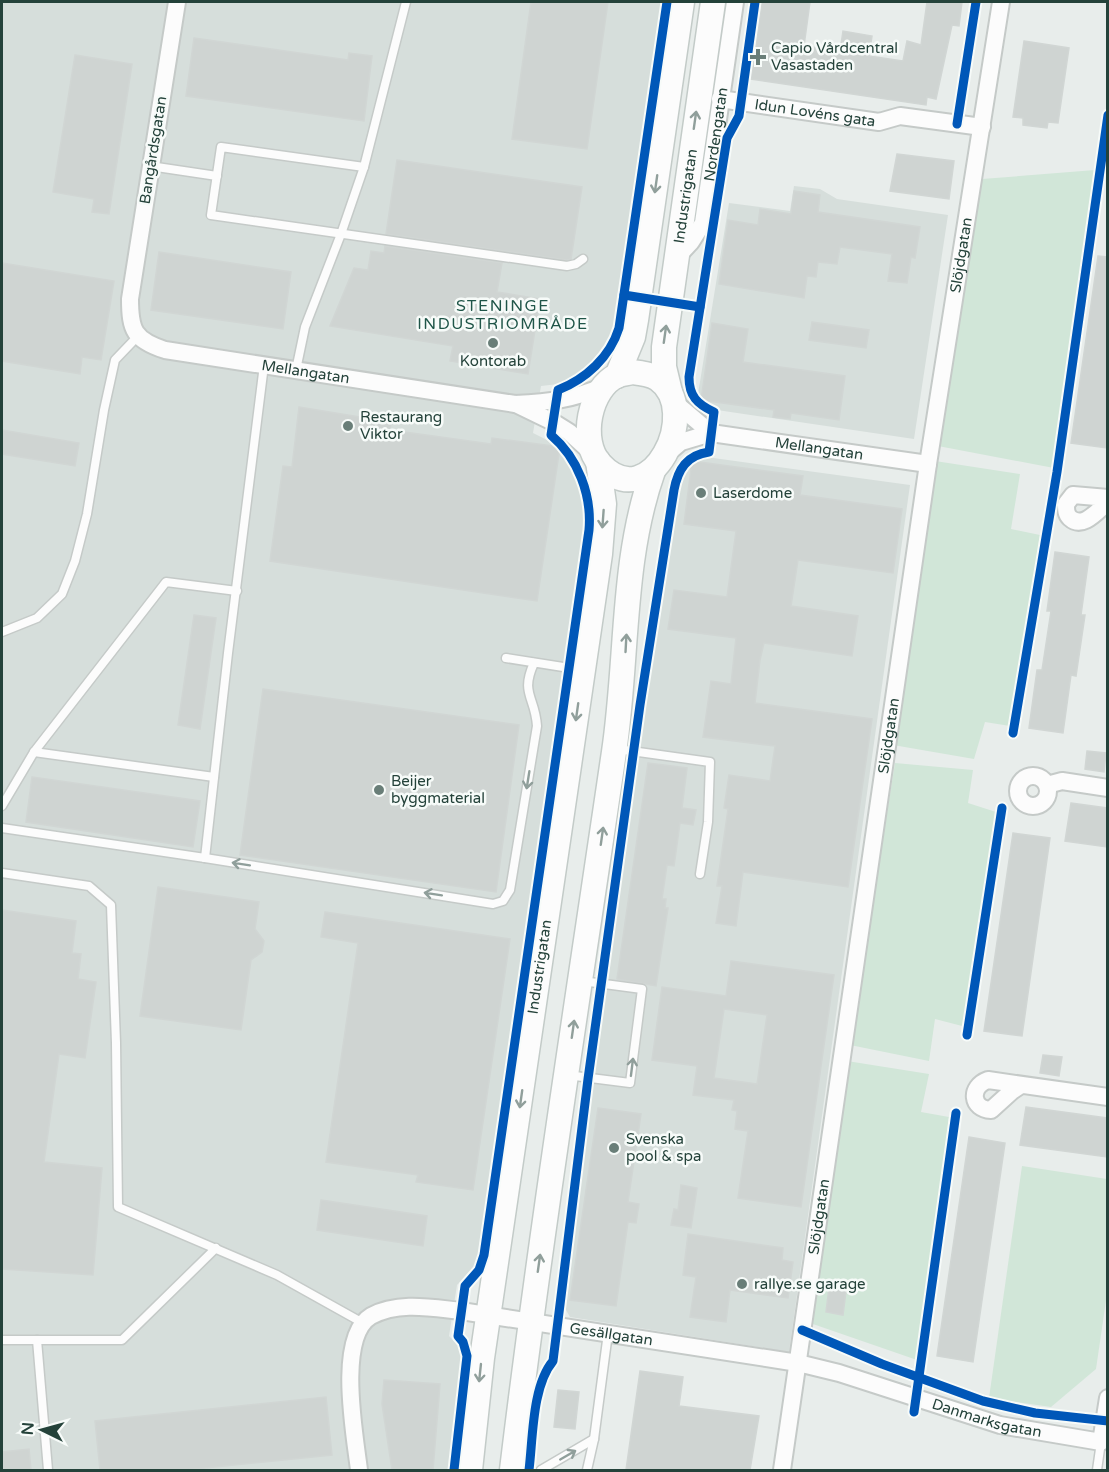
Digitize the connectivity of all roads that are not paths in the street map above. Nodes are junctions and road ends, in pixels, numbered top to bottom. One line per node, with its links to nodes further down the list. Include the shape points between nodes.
1 (177, 2): 9 (street, Bangårdsgatan)
2 (406, 2): 10 (lane)
3 (682, 2): 18 (main road, Industrigatan, one-way to 18, via 633,337)
4 (713, 2): 13 (main road, Industrigatan, one-way to 4)
5 (735, 2): 7 (street, Nordengatan)
6 (1001, 2): 8 (street, Slöjdgatan)
7 (720, 99): 8 (street, Idun Lovéns gata, via 879,122 900,116); 13 (street, Nordengatan, via 703,223)
8 (982, 127): 24 (street, Slöjdgatan)
9 (150, 166): 11 (lane); 15 (street, Bangårdsgatan, via 130,299 130,319)
10 (364, 167): 11 (lane, via 221,147); 12 (lane)
11 (217, 176): 12 (lane, via 211,215)
12 (341, 234): 14 (lane, via 567,266); 17 (lane, via 305,327)
13 (675, 258): 19 (main road, Industrigatan, one-way to 13, via 664,347)
14 (583, 259)
15 (138, 336): 16 (street, Mellangatan, via 165,350); 26 (lane, via 115,360 87,514 62,594 37,618)
16 (264, 365): 17 (street, Mellangatan); 25 (lane)
17 (296, 370): 20 (street, Mellangatan)
18 (611, 381): 19 (main road, via 632,372 649,375 659,380); 20 (street, Mellangatan, via 567,400); 22 (main road, via 596,398 590,418)
19 (671, 396): 21 (street); 23 (main road, via 674,425)
20 (515, 404): 22 (street, Mellangatan, via 569,432)
21 (711, 433): 23 (street, Mellangatan, via 681,442); 24 (street, Mellangatan)
22 (596, 458): 23 (main road, via 609,473 620,478 640,477); 29 (main road, Industrigatan, one-way to 29, via 603,488 604,519)
23 (659, 464): 30 (main road, one-way to 23, via 635,540 644,498)
24 (928, 464): 51 (street, Slöjdgatan)
25 (237, 591): 31 (lane, via 166,582); 32 (lane)
26 (2, 632)
27 (506, 658): 28 (lane)
28 (534, 663): 29 (lane); 37 (lane, one-way to 37, via 526,684 537,726 510,890 503,901 493,904)
29 (584, 670): 45 (main road, Industrigatan, one-way to 45)
30 (615, 748): 39 (lane, via 710,762 708,822); 40 (main road, one-way to 30)
31 (34, 752): 32 (lane); 35 (lane)
32 (214, 777): 37 (lane)
33 (1047, 785): 34 (street, via 1062,782)
34 (1107, 788)
35 (2, 806)
36 (2, 828): 37 (lane)
37 (205, 858)
38 (2, 873): 44 (lane, via 89,886 111,905 118,1207)
39 (700, 874)
40 (580, 980): 41 (main road, one-way to 40); 41 (lane, one-way to 40, via 630,1083 642,989)
41 (567, 1075): 46 (main road, one-way to 41)
42 (1021, 1085): 43 (street)
43 (1107, 1097)
44 (216, 1248): 47 (lane, via 277,1275); 50 (lane, via 122,1340)
45 (489, 1315): 46 (street, Gesällgatan); 47 (street, Gesällgatan, via 411,1306 379,1313); 57 (main road, Industrigatan, one-way to 57)
46 (531, 1321): 48 (street, Gesällgatan); 58 (main road)
47 (363, 1323): 56 (street, via 353,1351 350,1381)
48 (608, 1333): 51 (street, Gesällgatan); 53 (lane)
49 (2, 1340): 50 (lane)
50 (37, 1340): 55 (lane)
51 (798, 1363): 54 (street, Danmarksgatan, via 839,1372 1000,1425); 61 (street, Slöjdgatan)
52 (1107, 1398): 54 (street)
53 (594, 1439): 59 (lane, one-way to 53); 60 (lane)
54 (1101, 1442): 62 (lane)
55 (48, 1470)
56 (359, 1470)
57 (470, 1470)
58 (512, 1470)
59 (541, 1470)
60 (587, 1470)
61 (782, 1470)
62 (1097, 1470)

